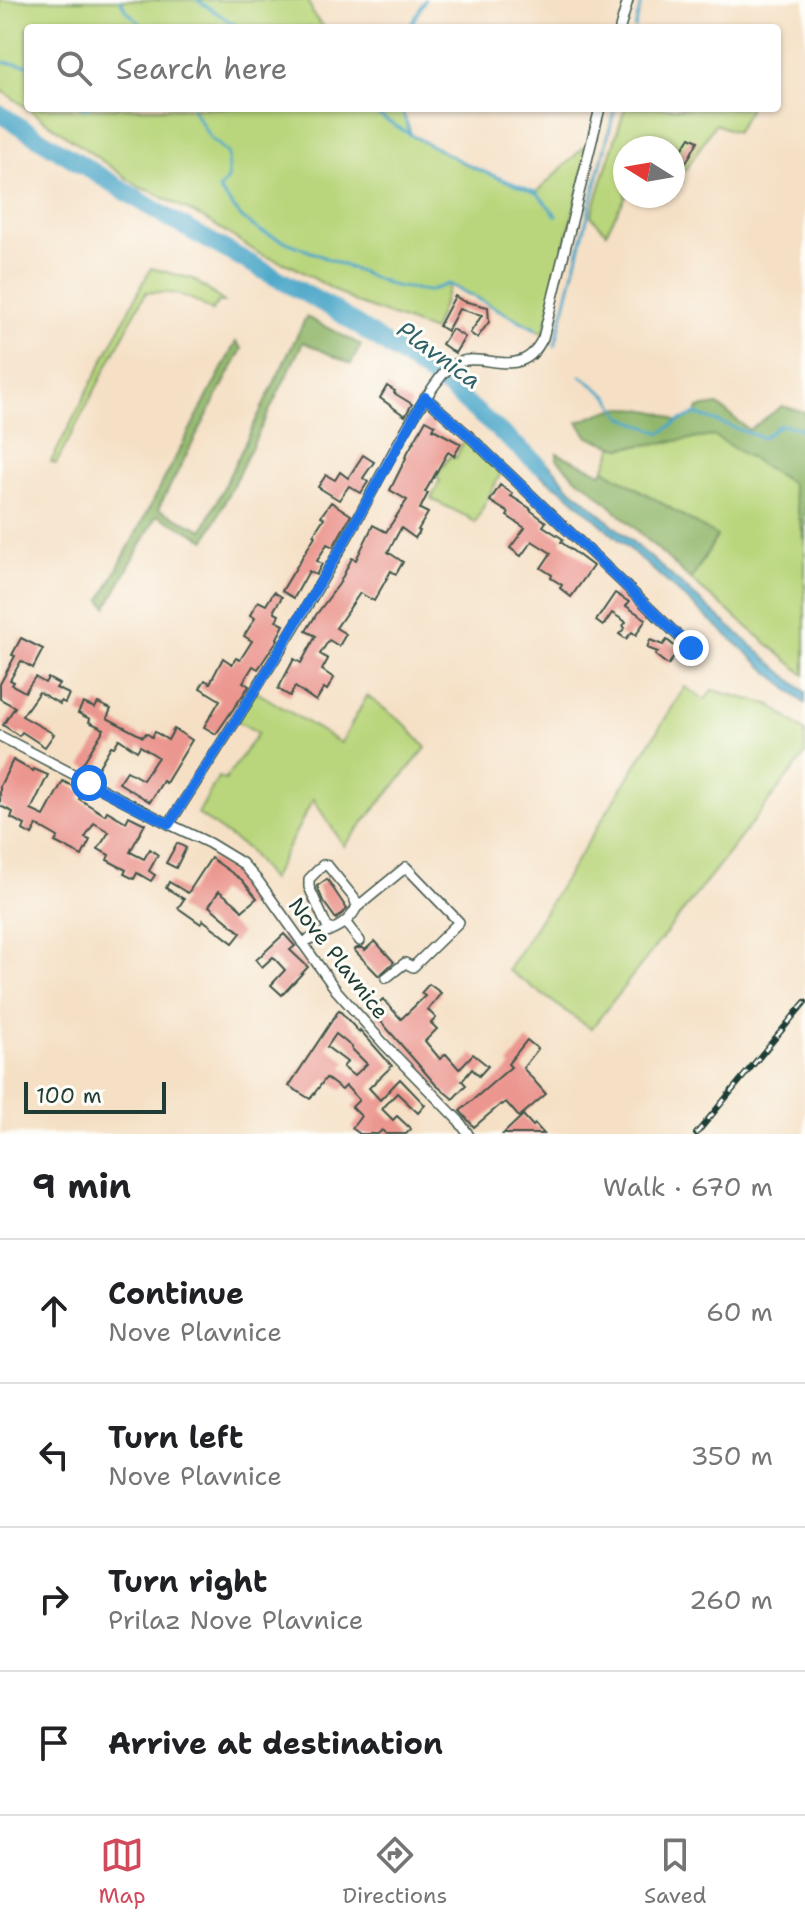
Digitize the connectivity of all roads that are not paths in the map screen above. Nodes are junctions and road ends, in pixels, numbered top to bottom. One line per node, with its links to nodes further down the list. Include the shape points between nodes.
1 (628, 0): 2 (street)
2 (621, 24)
3 (599, 112): 4 (street, via 543,338 518,362 456,362)
4 (428, 394): 5 (street); 7 (street, via 258,686)
5 (691, 648)
6 (0, 736): 7 (street, Nove Plavnice)
7 (169, 824): 12 (street, Nove Plavnice, via 242,863)
8 (356, 908): 9 (street); 10 (street, via 354,898 323,865 309,879 309,887); 13 (street, via 406,867 459,922 413,967 405,963)
9 (345, 922): 10 (street); 11 (street)
10 (329, 931): 12 (street)
11 (360, 941)
12 (302, 943): 14 (street, Nove Plavnice, via 336,990)
13 (386, 978)
14 (468, 1134)

